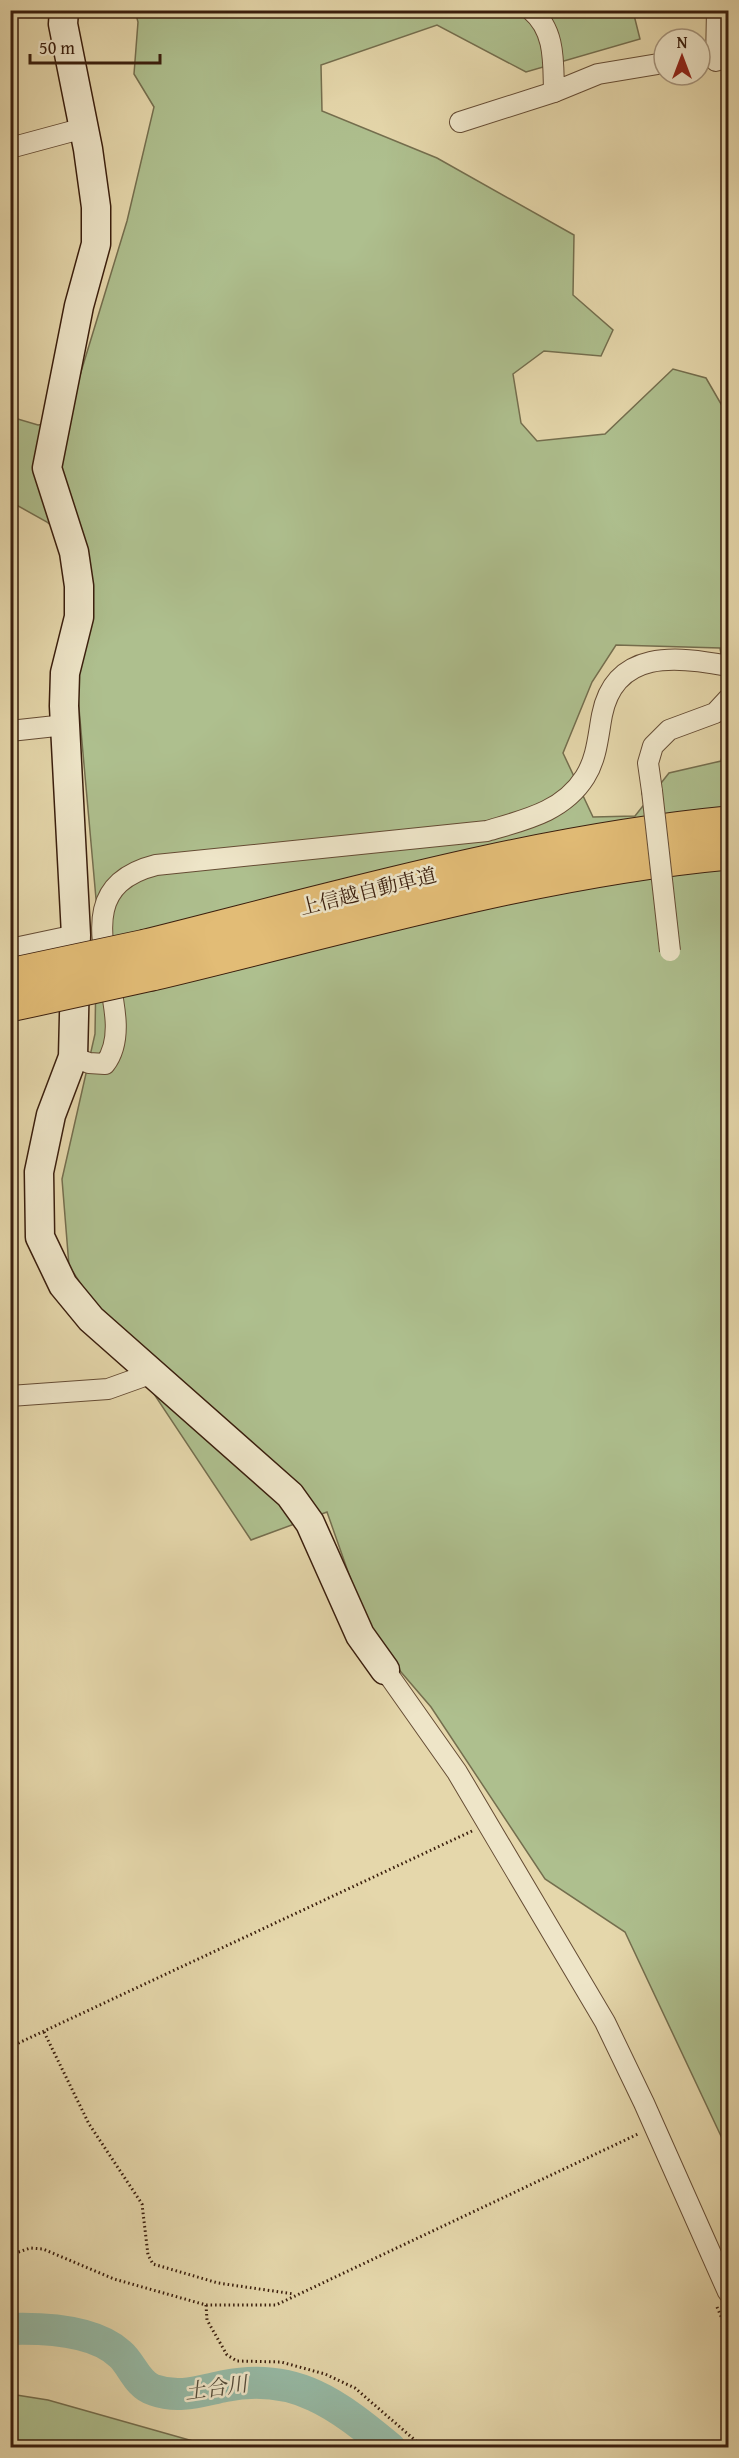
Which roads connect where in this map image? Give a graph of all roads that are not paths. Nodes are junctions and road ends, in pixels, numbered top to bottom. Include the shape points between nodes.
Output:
1 (64, 10) edge
2 (531, 10) edge
3 (717, 10) edge
4 (715, 60) edge
5 (652, 65) edge
6 (554, 92) junction
7 (460, 122) dead end
8 (84, 128) junction
9 (10, 148) edge
10 (729, 666) edge
11 (729, 699) edge
12 (65, 725) junction
13 (10, 731) edge
14 (729, 823) edge
15 (729, 853) edge
16 (76, 935) junction
17 (10, 949) edge
18 (670, 951) dead end
19 (149, 960) junction
20 (10, 975) edge
21 (10, 1005) edge
22 (73, 1057) junction
23 (150, 1374) junction
24 (10, 1396) edge
25 (385, 1670) joint
26 (729, 2292) edge

1 - 8 street via 63,24
2 - 6 street via 552,41
3 - 4 street
5 - 6 street via 597,74
6 - 7 street
8 - 9 street
8 - 12 street via 96,207 96,244 79,306 47,468 74,552 79,586 79,617 65,673
10 - 22 street via 666,658 637,666 613,683 602,713 597,748 585,777 559,806 526,819 487,831 136,870 122,879 106,900 102,922 114,1052 105,1064 89,1064
11 - 18 street, bridge via 716,713 669,730 653,746 648,763
12 - 13 street
12 - 16 street
14 - 19 highway, 上信越自動車道 via 529,853
15 - 19 highway, 上信越自動車道 via 535,882
16 - 17 street
16 - 22 street
19 - 20 highway, 上信越自動車道, bridge
19 - 21 highway, 上信越自動車道, bridge
22 - 23 street via 51,1115 39,1172 40,1237 63,1285 91,1319
23 - 24 street via 108,1389
23 - 25 street via 290,1495 310,1523 360,1635
25 - 26 street via 458,1772 605,2022

